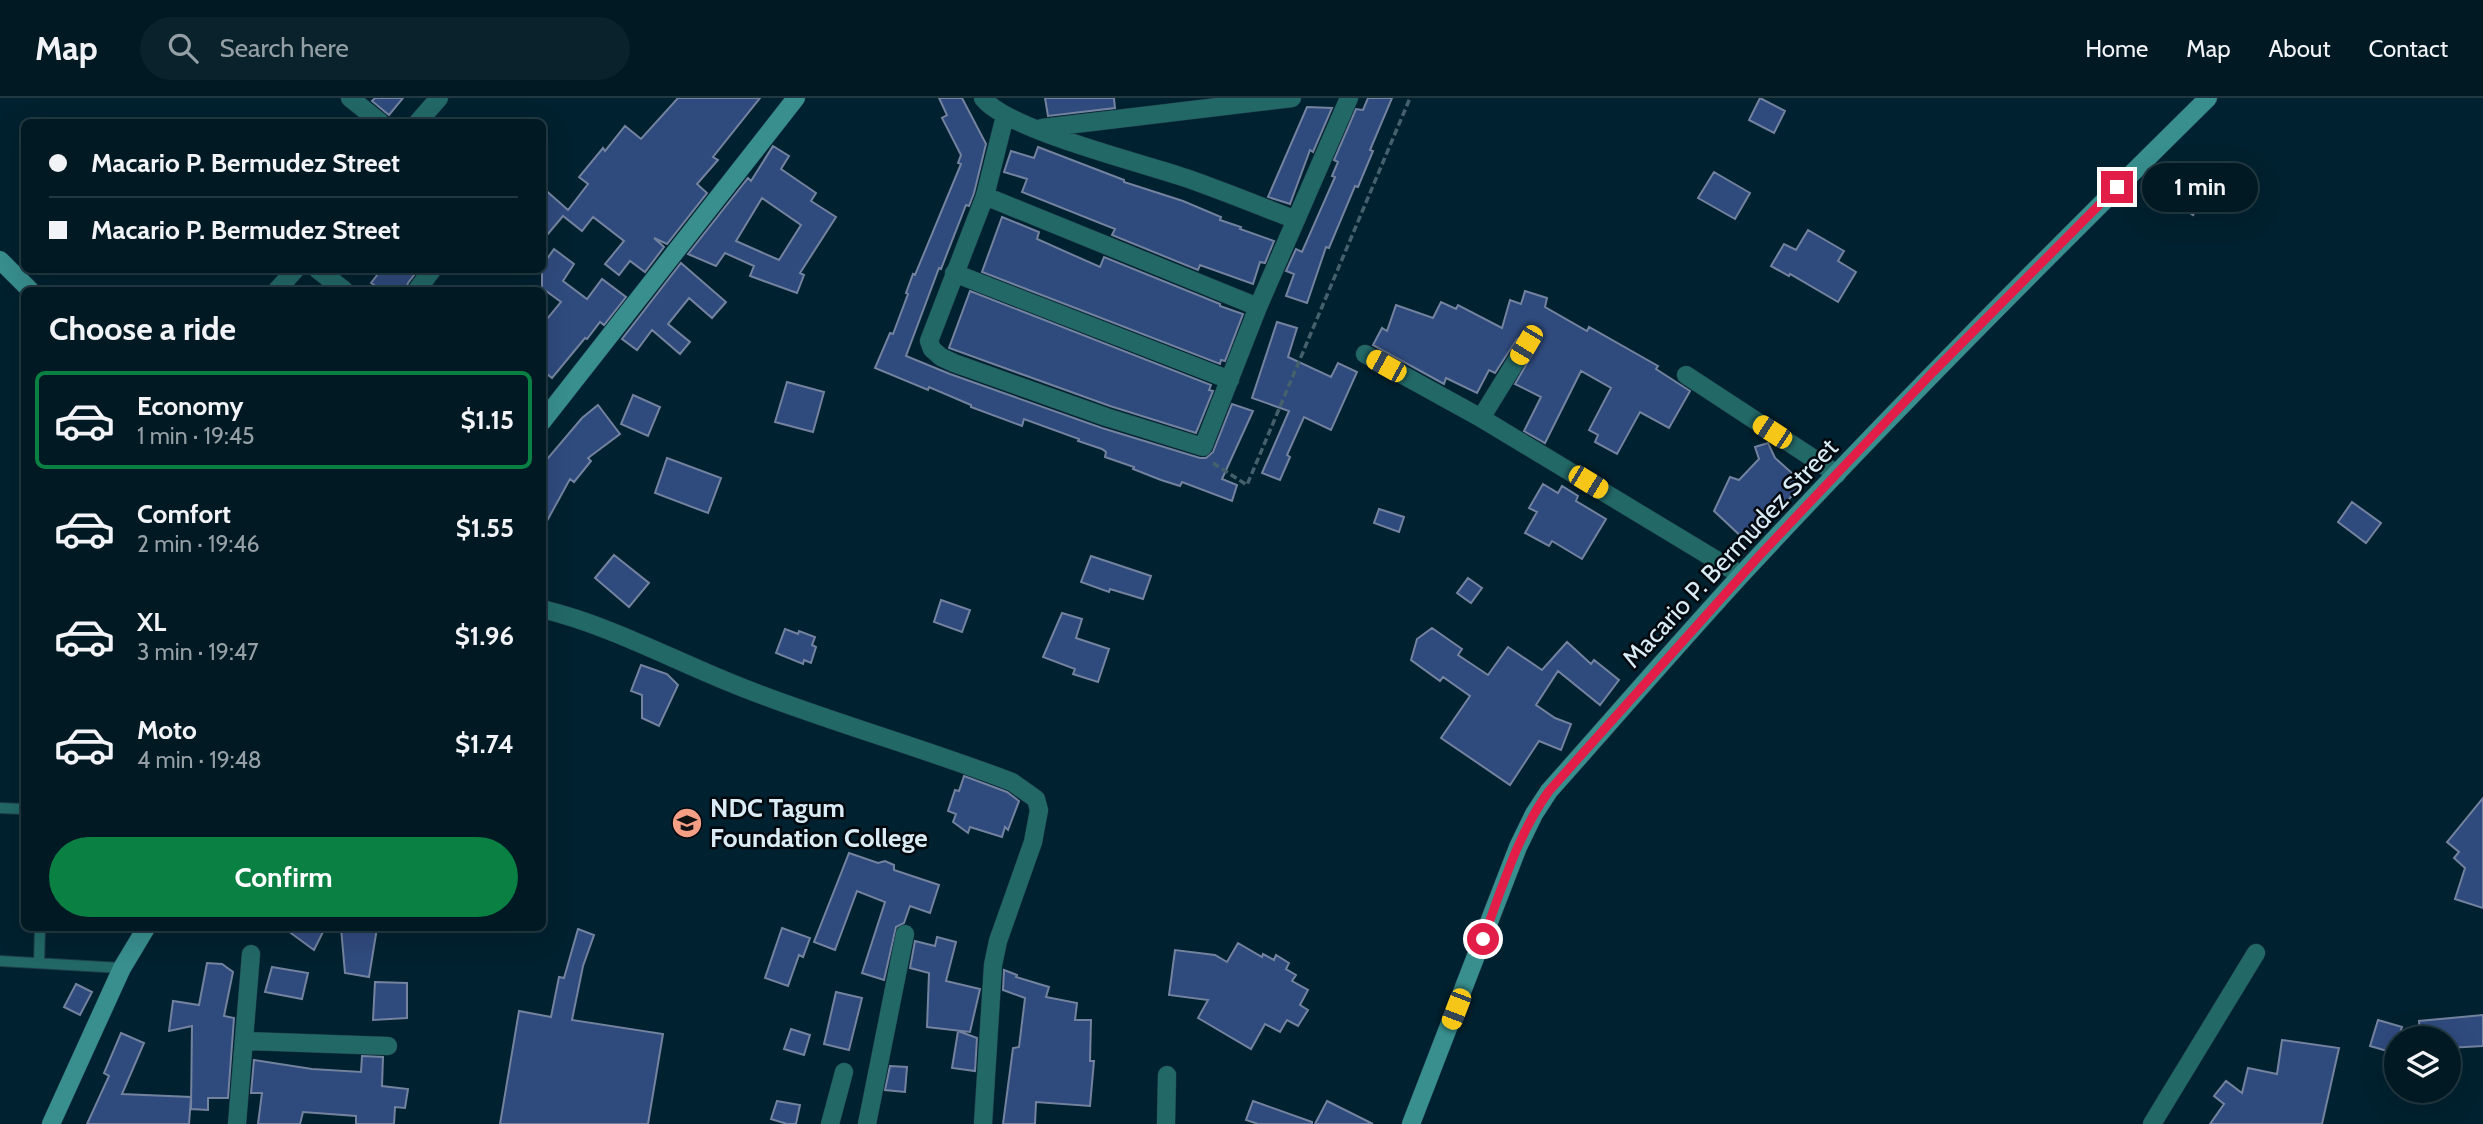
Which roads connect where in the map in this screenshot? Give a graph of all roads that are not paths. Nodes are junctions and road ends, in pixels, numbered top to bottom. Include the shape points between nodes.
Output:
1 (350, 98) edge
2 (439, 98) edge
3 (796, 98) edge
4 (983, 98) edge
5 (1292, 98) edge
6 (1349, 98) edge
7 (2208, 98) edge
8 (1004, 116) junction
9 (376, 119) edge
10 (421, 119) edge
11 (1035, 129) junction
12 (985, 196) junction
13 (1296, 220) junction
14 (0, 260) edge
15 (292, 273) edge
16 (322, 273) edge
17 (954, 273) junction
18 (27, 287) edge
19 (280, 287) edge
20 (340, 287) edge
21 (1258, 307) junction
22 (1526, 345) dead end
23 (1365, 354) dead end
24 (1686, 375) dead end
25 (1230, 380) junction
26 (546, 417) edge
27 (1481, 418) junction
28 (1837, 474) junction
29 (1741, 575) junction
30 (546, 610) edge
31 (0, 808) edge
32 (21, 809) edge
33 (40, 931) edge
34 (144, 931) edge
35 (905, 934) dead end
36 (2256, 953) dead end
37 (251, 954) dead end
38 (0, 961) edge
39 (39, 963) junction
40 (122, 968) junction
41 (245, 1041) junction
42 (388, 1046) dead end
43 (844, 1072) dead end
44 (1167, 1075) dead end
45 (51, 1124) edge
46 (237, 1124) edge
47 (830, 1124) edge
48 (867, 1124) edge
49 (983, 1124) edge
50 (1166, 1124) edge
51 (1412, 1124) edge
52 (2152, 1124) edge

1 - 9 street
2 - 10 street
3 - 26 main road
4 - 8 street
5 - 11 street
6 - 13 street
7 - 28 main road, Macario P. Bermudez Street via 2012,291
8 - 11 street
8 - 12 street
11 - 13 street
12 - 17 street
12 - 21 street
13 - 21 street
14 - 18 main road
15 - 19 street
16 - 20 street
17 - 25 street
17 - 25 street via 929,341 941,357 954,363 1203,447
21 - 25 street
22 - 27 street
23 - 27 street
24 - 28 street
27 - 29 street
28 - 29 main road, Macario P. Bermudez Street
29 - 51 main road, Macario P. Bermudez Street via 1549,791 1534,814
30 - 49 street via 584,620 786,705 1012,782 1036,799 1039,810 1033,842 992,965
31 - 32 lane
33 - 39 lane
34 - 40 main road
35 - 48 street
36 - 52 street
37 - 41 street
38 - 39 lane
39 - 40 lane
40 - 45 main road
41 - 42 street
41 - 46 street
43 - 47 street
44 - 50 street

